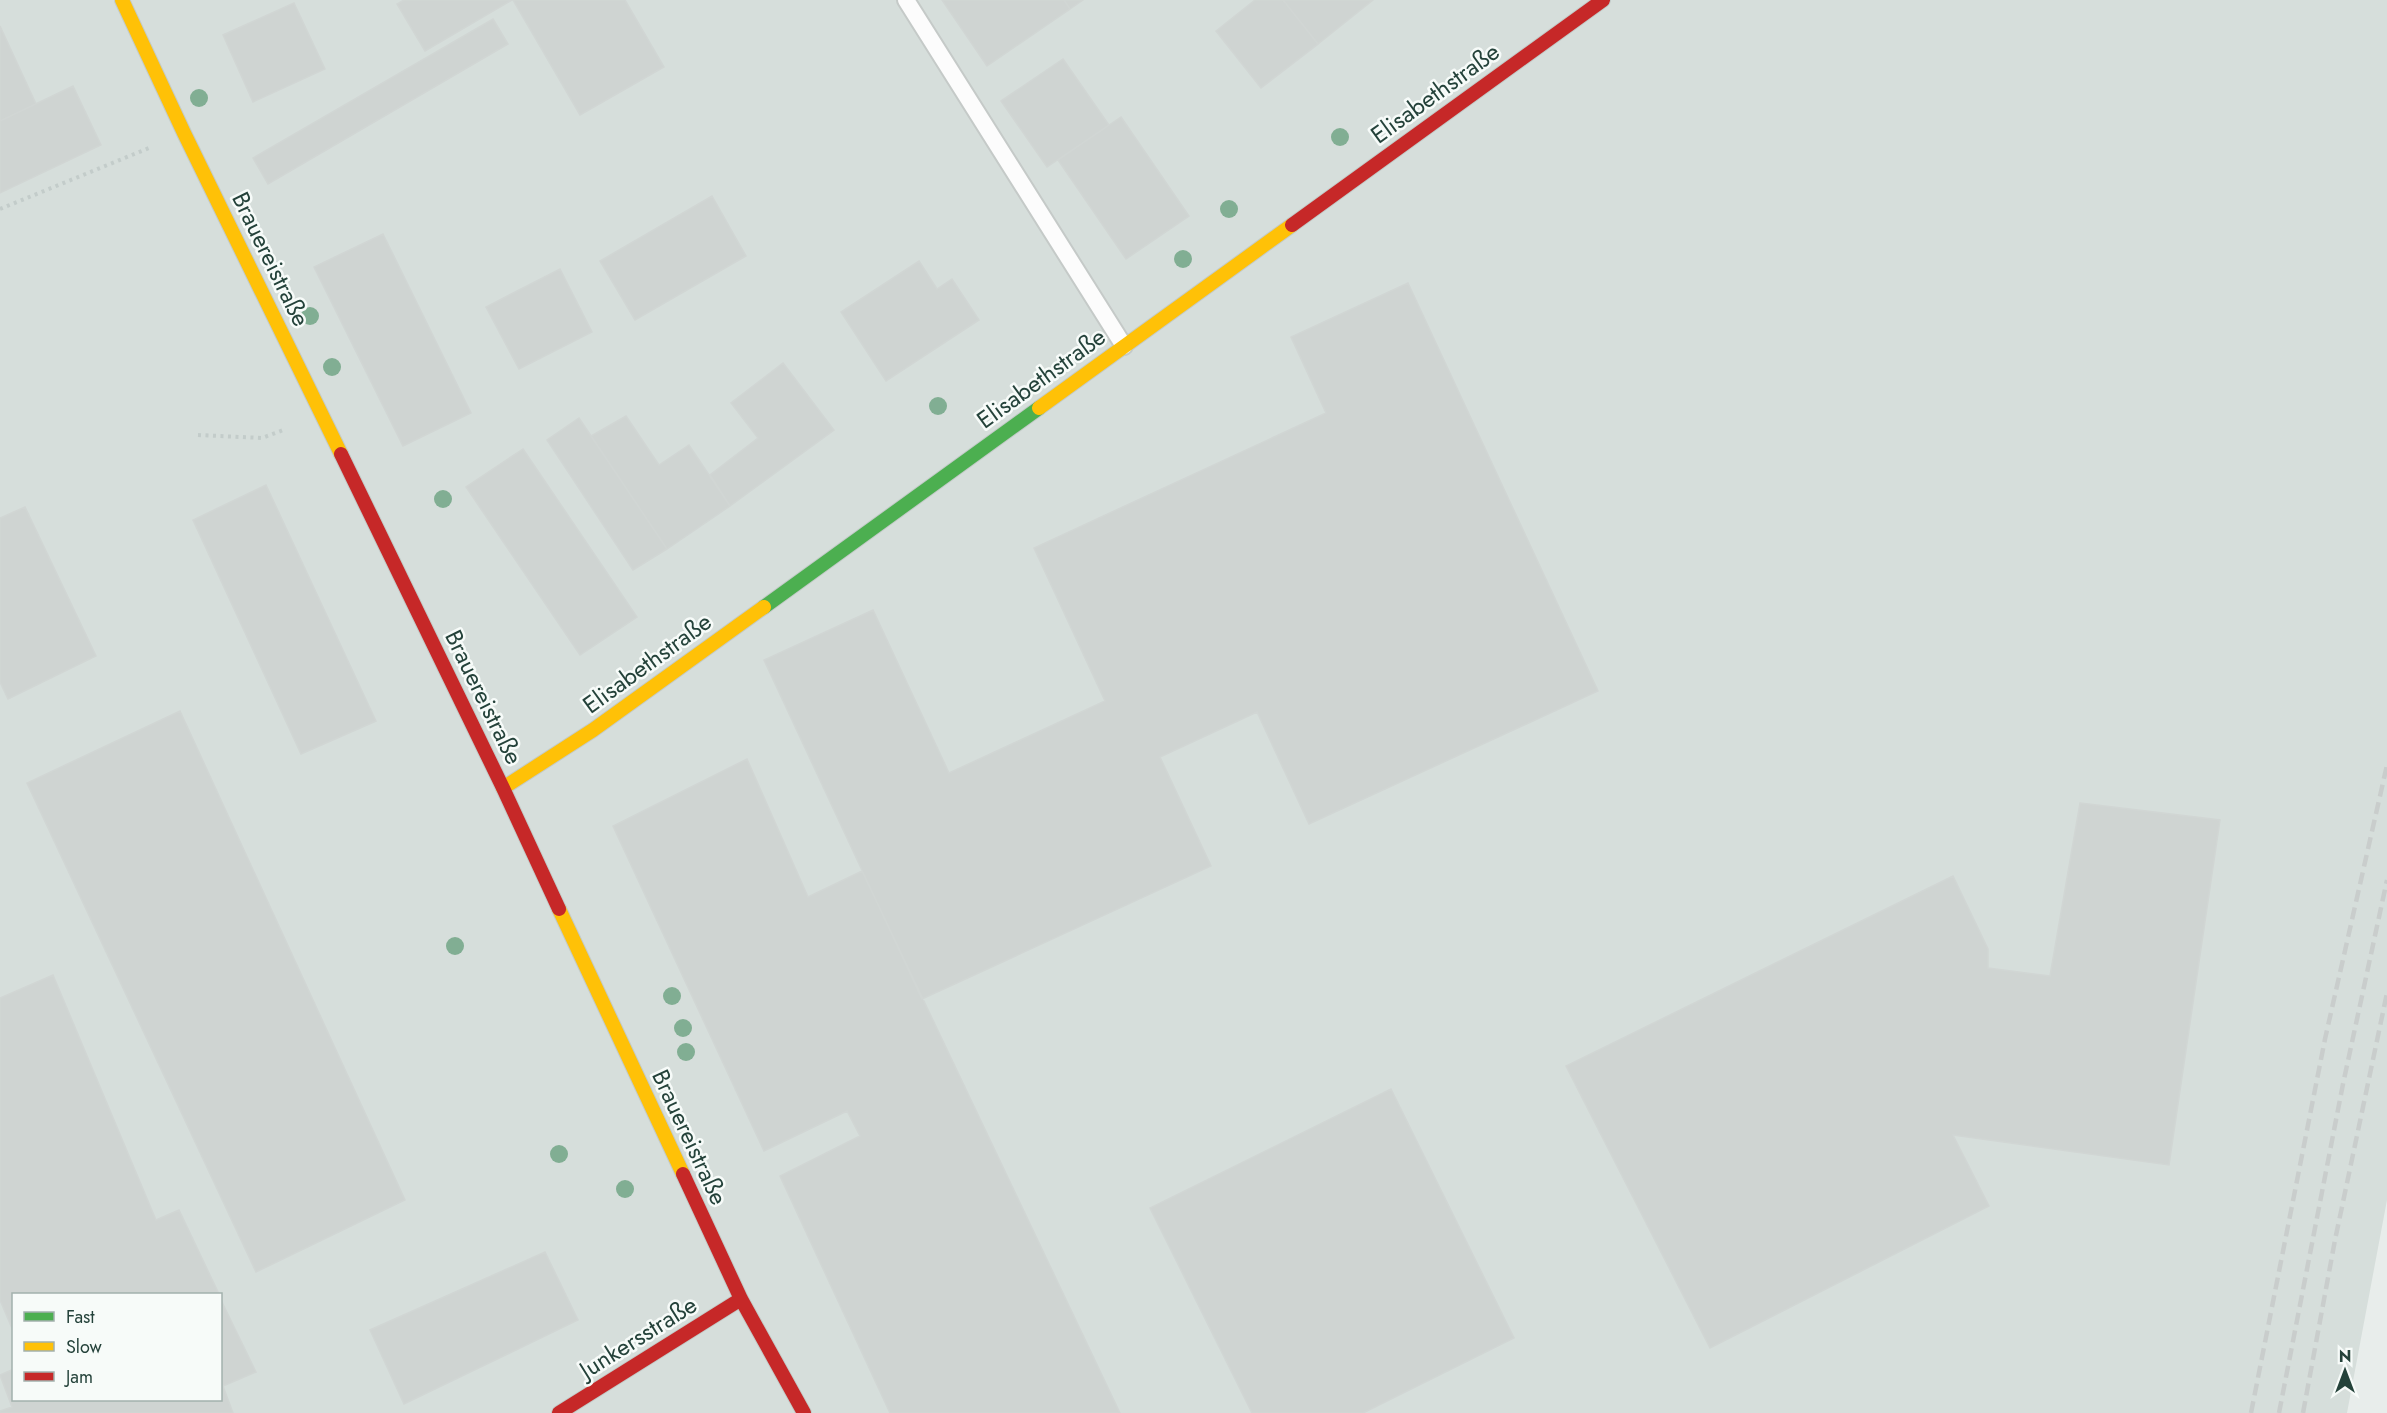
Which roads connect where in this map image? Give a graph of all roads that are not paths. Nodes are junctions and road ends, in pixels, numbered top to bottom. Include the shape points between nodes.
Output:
1 (122, 0) edge
2 (906, 0) edge
3 (1603, 0) edge
4 (1124, 346) junction
5 (503, 788) junction
6 (741, 1299) junction
7 (559, 1413) edge
8 (804, 1413) edge

1 - 5 street, Brauereistraße
2 - 4 lane
3 - 4 street, Elisabethstraße
4 - 5 street, Elisabethstraße via 593,730
5 - 6 street, Brauereistraße
6 - 7 street, Junkersstraße
6 - 8 street, Brauereistraße

